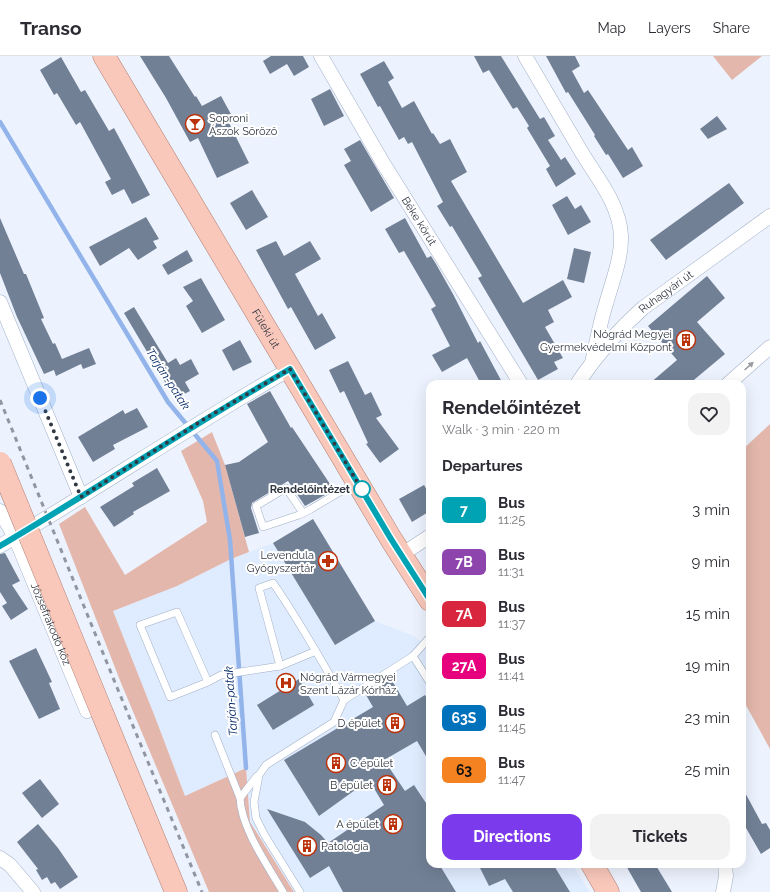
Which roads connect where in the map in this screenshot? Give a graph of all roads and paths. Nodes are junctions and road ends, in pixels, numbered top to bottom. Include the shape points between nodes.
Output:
1 (104, 56) edge
2 (321, 56) edge
3 (525, 56) edge
4 (770, 216) edge
5 (0, 302) edge
6 (770, 347) edge
7 (592, 363) junction
8 (290, 369) junction
9 (519, 380) edge
10 (580, 380) edge
11 (733, 380) edge
12 (0, 463) edge
13 (357, 481) junction
14 (81, 497) junction
15 (0, 511) edge
16 (303, 513) junction
17 (15, 537) junction
18 (426, 539) edge
19 (0, 546) edge
20 (401, 555) junction
21 (426, 594) edge
22 (426, 641) edge
23 (316, 651) junction
24 (413, 656) junction
25 (280, 666) junction
26 (426, 677) edge
27 (208, 682) junction
28 (344, 700) junction
29 (95, 713) junction
30 (215, 735) dead end
31 (259, 775) junction
32 (240, 798) junction
33 (0, 858) edge
34 (594, 868) edge
35 (725, 868) edge
36 (33, 892) edge
37 (176, 892) edge
38 (283, 892) edge
39 (300, 892) edge
40 (608, 892) edge
41 (723, 892) edge

1 - 8 main road, Füleki út
2 - 9 street, Béke körút
3 - 7 street via 607,193 619,224 621,237 618,259
4 - 7 street, Ruhagyári út via 643,308 625,324
5 - 14 street
11 -> 6 street
7 - 10 street, Ruhagyári út
8 - 13 main road, Füleki út
8 - 14 street via 206,418
12 - 29 main road, bridge
13 - 16 lane
13 - 20 main road, Füleki út
14 - 17 street
15 - 17 street, Józsefrakodó köz
16 - 16 lane via 262,527 256,506 286,488
17 - 19 street
17 - 29 street, Józsefrakodó köz
18 - 20 street
20 - 21 main road, Füleki út
22 - 24 lane
23 - 25 lane
23 - 25 lane via 274,582 259,588
23 - 28 lane
24 - 26 lane
24 - 28 lane
25 - 27 lane via 221,675
27 - 27 lane via 177,612 140,625 170,697
28 - 31 lane via 334,722 266,765
29 - 37 main road
30 - 32 lane
31 - 32 lane
31 - 39 lane via 254,802 256,818
32 - 38 lane via 240,808 250,834
33 - 36 street via 10,865
34 - 40 main road
35 - 41 street

